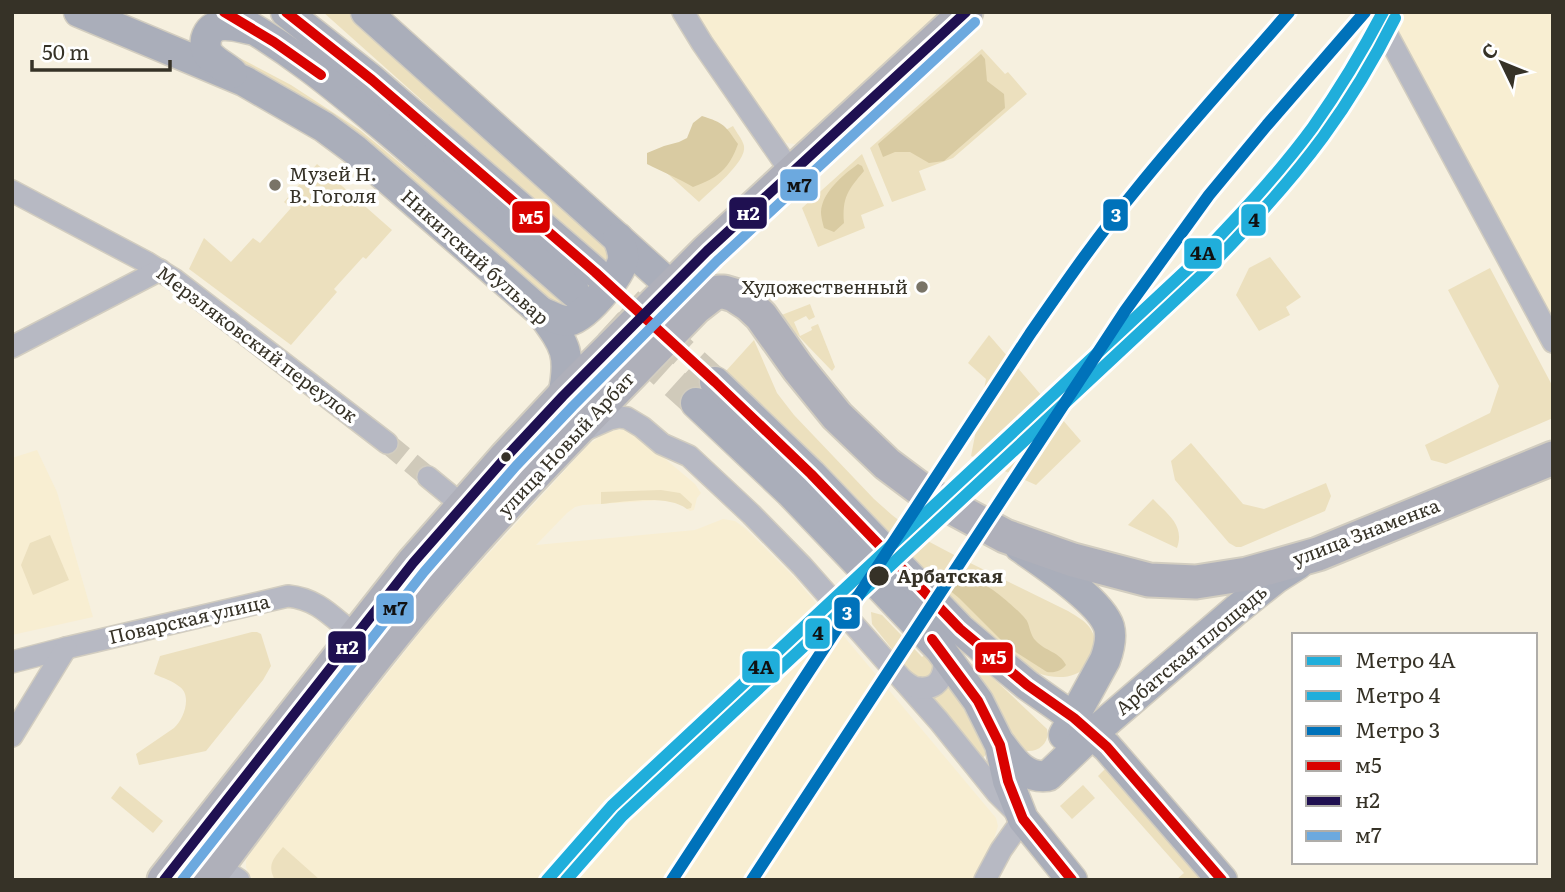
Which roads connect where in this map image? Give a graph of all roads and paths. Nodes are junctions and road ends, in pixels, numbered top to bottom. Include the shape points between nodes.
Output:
1 (79, 12) edge
2 (224, 12) edge
3 (286, 12) edge
4 (366, 12) edge
5 (683, 12) edge
6 (966, 12) edge
7 (1375, 12) edge
8 (258, 31) junction
9 (243, 81) junction
10 (791, 172) junction
11 (12, 191) edge
12 (618, 238) junction
13 (160, 270) junction
14 (595, 272) tunnel mouth
15 (671, 286) junction
16 (575, 293) tunnel mouth
17 (695, 308) joint
18 (541, 312) junction
19 (1553, 342) edge
20 (12, 347) edge
21 (563, 396) junction
22 (381, 438) tunnel mouth
23 (569, 438) junction
24 (1553, 458) edge
25 (428, 477) tunnel mouth
26 (462, 505) junction
27 (1005, 536) junction
28 (1318, 554) junction
29 (355, 635) junction
30 (66, 648) junction
31 (940, 649) junction
32 (1105, 660) junction
33 (12, 662) edge
34 (999, 662) junction
35 (901, 678) junction
36 (1083, 726) junction
37 (12, 736) edge
38 (1000, 745) junction
39 (1036, 776) junction
40 (1023, 819) junction
41 (221, 875) edge
42 (164, 880) edge
43 (985, 880) edge
44 (1072, 880) edge
45 (1222, 880) edge

1 - 9 main road, Никитский бульвар
2 - 8 main road, Никитский бульвар
3 - 14 main road
4 - 12 main road
5 - 10 street
6 - 10 main road, улица Новый Арбат
7 - 19 street
8 - 9 main road via 221,24 206,38 210,56
8 - 16 main road, Никитский бульвар via 344,93
9 - 18 main road, Никитский бульвар via 355,150
10 - 15 main road, улица Новый Арбат
11 - 13 street, Мерзляковский переулок
12 - 15 main road
12 - 18 main road via 622,265 606,291 573,319
13 - 20 street
13 - 22 street, Мерзляковский переулок
15 - 21 main road, улица Новый Арбат
17 - 23 main road, улица Новый Арбат
17 - 27 main road, улица Знаменка via 719,292 748,304 837,416 887,464 927,495
18 - 21 main road, Никитский бульвар via 566,351
21 - 26 main road, улица Новый Арбат
23 - 35 street via 610,419 627,418 662,444 689,456 749,522 803,566
23 - 41 main road, улица Новый Арбат via 413,611 308,744
24 - 28 main road, улица Знаменка
25 - 26 street
26 - 29 main road, улица Новый Арбат
27 - 28 main road, улица Знаменка via 1073,560 1167,582 1247,574
27 - 32 main road, Арбатская площадь via 1045,564 1104,617 1110,630
28 - 36 main road, Арбатская площадь via 1261,589
29 - 30 street, Поварская улица via 313,602 288,596
29 - 42 main road, улица Новый Арбат
30 - 33 street, Поварская улица
30 - 37 street
31 - 34 main road via 790,492 706,393 811,474 960,629
31 - 35 street via 943,675 929,688 911,686
31 - 38 main road via 978,701
32 - 34 main road via 1091,675 1062,685 1030,678
32 - 36 main road, Арбатская площадь
34 - 36 main road
35 - 40 street
36 - 39 main road, Арбатская площадь via 1055,771
36 - 45 main road via 1113,752
38 - 39 main road via 1022,769
38 - 40 main road
39 - 40 main road
40 - 43 street
40 - 44 main road

